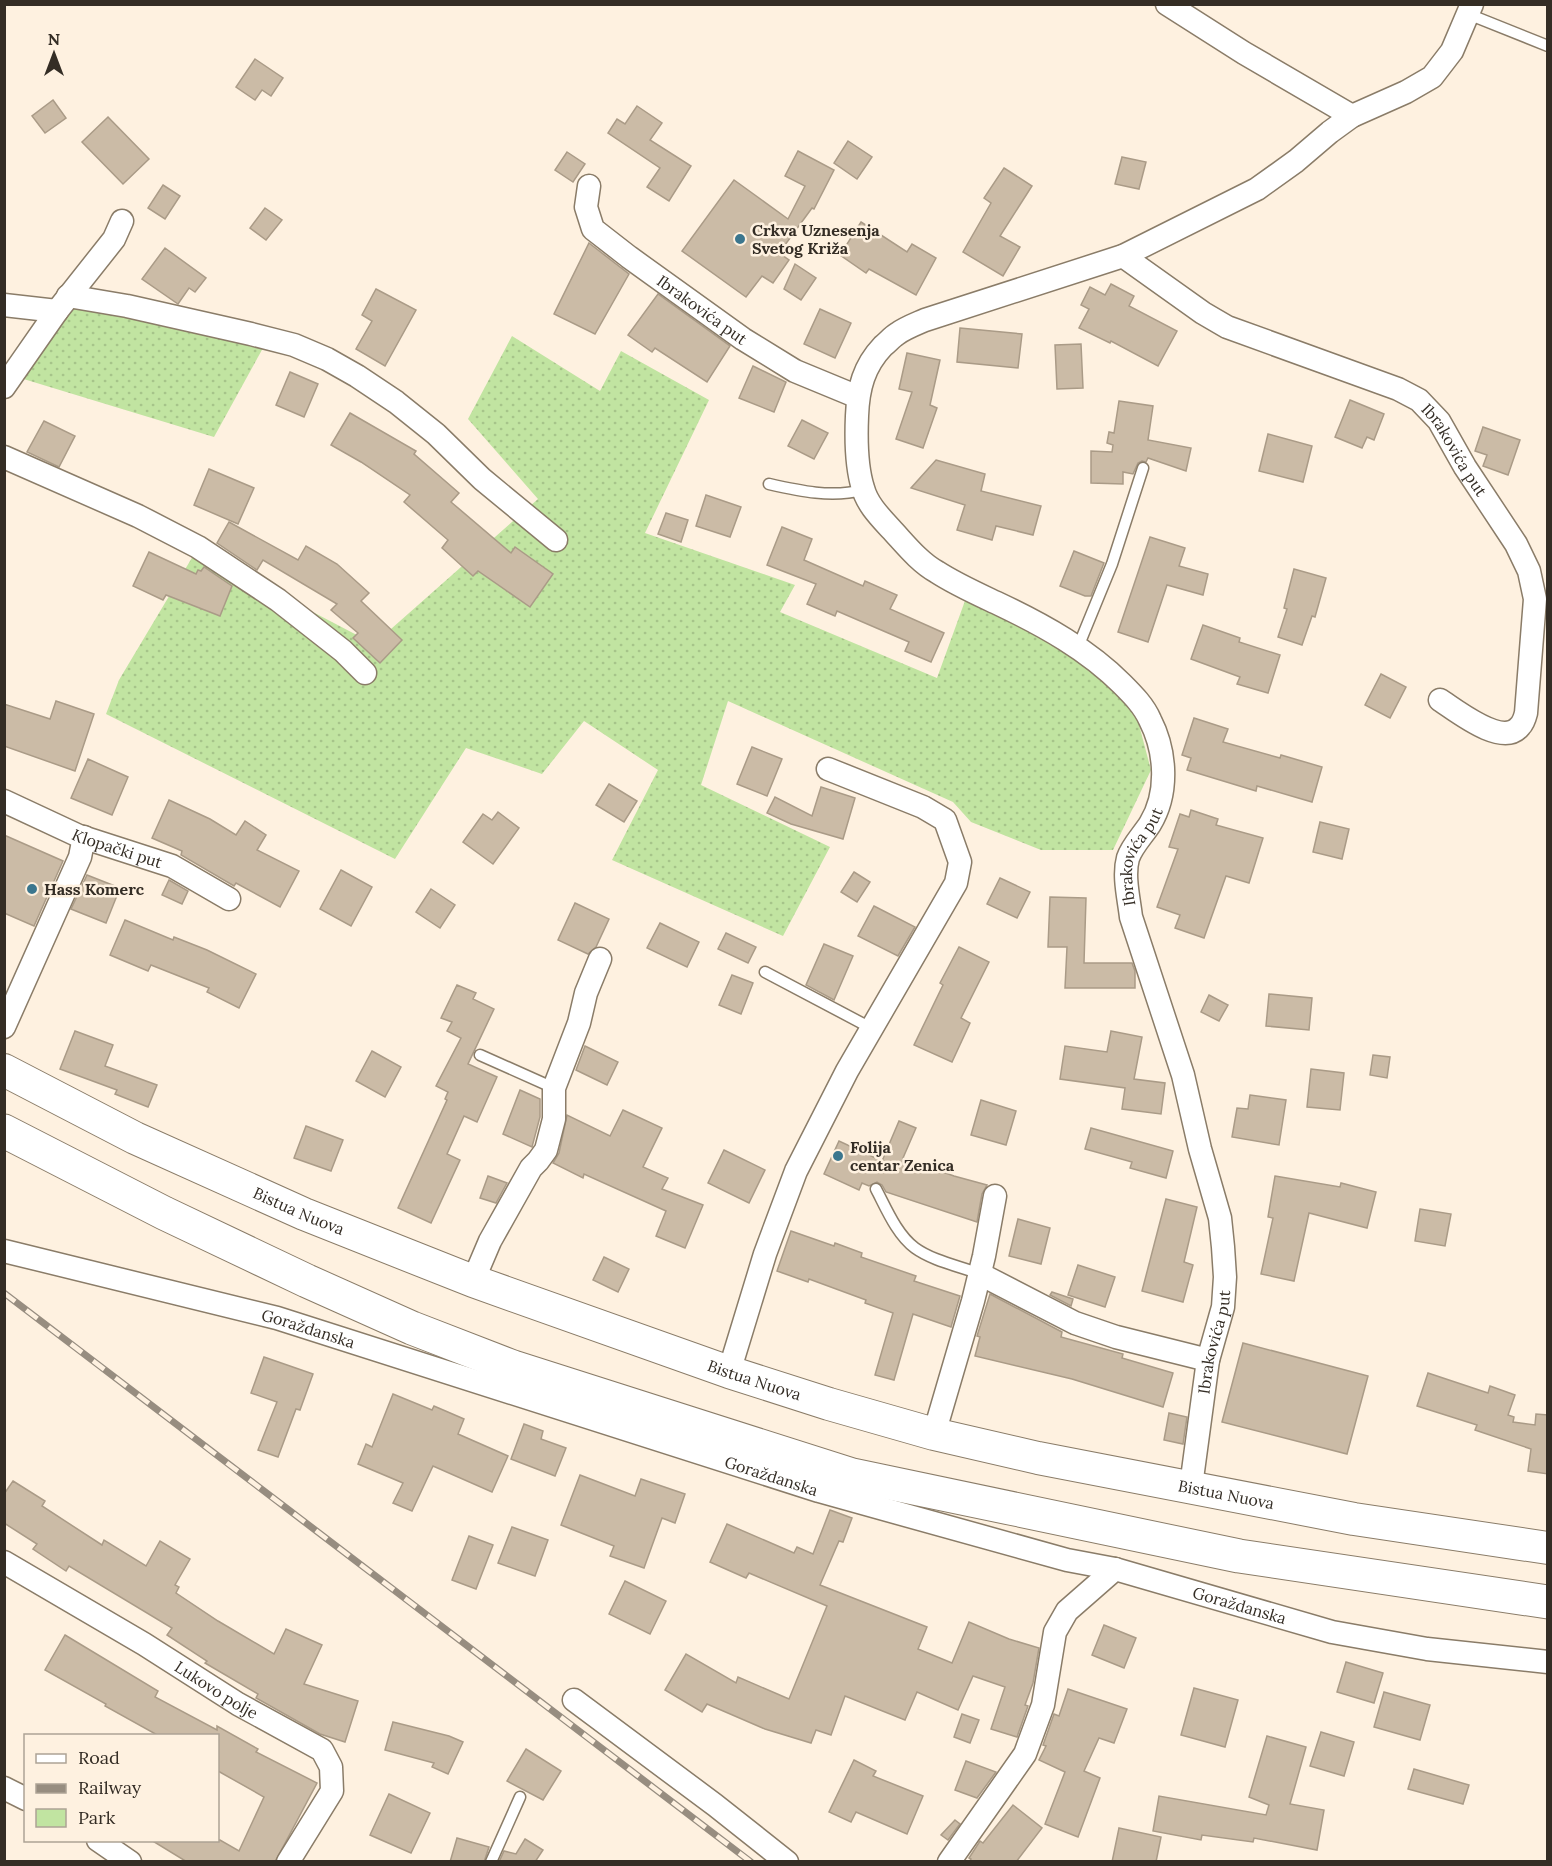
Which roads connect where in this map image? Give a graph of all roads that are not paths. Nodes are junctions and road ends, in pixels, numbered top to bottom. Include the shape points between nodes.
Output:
1 (1167, 4) edge
2 (1470, 9) edge
3 (1548, 46) edge
4 (1352, 116) junction
5 (589, 186) dead end
6 (122, 221) dead end
7 (1123, 256) junction
8 (62, 304) junction
9 (4, 305) edge
10 (4, 387) edge
11 (858, 397) junction
12 (4, 457) edge
13 (1143, 468) dead end
14 (769, 484) dead end
15 (863, 490) junction
16 (556, 540) dead end
17 (1078, 647) junction
18 (365, 673) dead end
19 (1440, 700) dead end
20 (828, 769) dead end
21 (4, 801) edge
22 (84, 837) junction
23 (229, 899) dead end
24 (600, 959) dead end
25 (765, 972) dead end
26 (4, 1027) edge
27 (871, 1028) junction
28 (480, 1054) dead end
29 (4, 1070) edge
30 (554, 1088) junction
31 (4, 1131) edge
32 (876, 1190) dead end
33 (995, 1196) dead end
34 (4, 1251) edge
35 (980, 1274) junction
36 (473, 1281) junction
37 (1208, 1360) junction
38 (729, 1372) junction
39 (934, 1434) junction
40 (1191, 1486) junction
41 (1548, 1548) edge
42 (4, 1562) edge
43 (1115, 1569) junction
44 (1548, 1602) edge
45 (1548, 1662) edge
46 (574, 1700) dead end
47 (4, 1788) edge
48 (520, 1797) dead end
49 (24, 1798) edge
50 (101, 1842) edge
51 (130, 1862) edge
52 (288, 1862) edge
53 (491, 1862) edge
54 (787, 1862) edge
55 (949, 1862) edge

1 - 4 street
2 - 3 lane
2 - 4 street, Ibrakovića put via 1452,51 1432,77
4 - 7 street, Ibrakovića put via 1257,189
5 - 11 street, Ibrakovića put via 586,207 593,229 743,339 795,371
6 - 8 street via 114,239
7 - 11 street, Ibrakovića put via 925,320 895,334 872,358
7 - 19 street, Ibrakovića put via 1227,327 1398,389 1419,400 1438,421 1516,544 1529,571 1535,599 1527,713 1519,728 1505,734 1488,730
8 - 9 street
8 - 10 street
8 - 16 street via 127,306 294,345 327,359 396,402
11 - 15 street, Ibrakovića put via 856,429
12 - 18 street via 198,547 278,600
13 - 17 lane via 1112,564
14 - 15 lane via 807,492
15 - 17 street, Ibrakovića put via 909,549 934,571
17 - 37 street, Ibrakovića put via 1136,699 1150,718 1161,754 1164,780 1160,802 1152,822 1129,856 1128,895 1131,917 1184,1075 1197,1139 1220,1218 1225,1277 1223,1307
20 - 27 street via 923,807 945,820 960,862 956,884
21 - 22 street, Klopački put
22 - 23 street, Klopački put via 172,866
22 - 26 street via 80,857
24 - 30 street
25 - 27 lane
27 - 38 street via 796,1171 765,1254
28 - 30 lane
29 - 36 street, Bistua Nuova via 146,1143 304,1214
30 - 36 street via 554,1119 546,1150 531,1168 495,1232
31 - 44 highway via 195,1227 412,1328 513,1367 852,1475 1239,1556
32 - 35 lane via 900,1232 914,1247
33 - 35 street
34 - 43 street, Goraždanska via 277,1318 819,1491 1067,1560
35 - 37 street via 1075,1323
35 - 39 street
36 - 38 street, Bistua Nuova
37 - 40 street, Ibrakovića put
38 - 39 street, Bistua Nuova
39 - 40 street, Bistua Nuova
40 - 41 street, Bistua Nuova via 1354,1519
42 - 52 street, Lukovo polje via 321,1750 332,1767 332,1791
43 - 45 street, Goraždanska via 1332,1632
43 - 55 street via 1067,1611 1054,1632 1043,1705 1025,1754
46 - 54 street
47 - 49 street
48 - 53 lane
50 - 51 street

